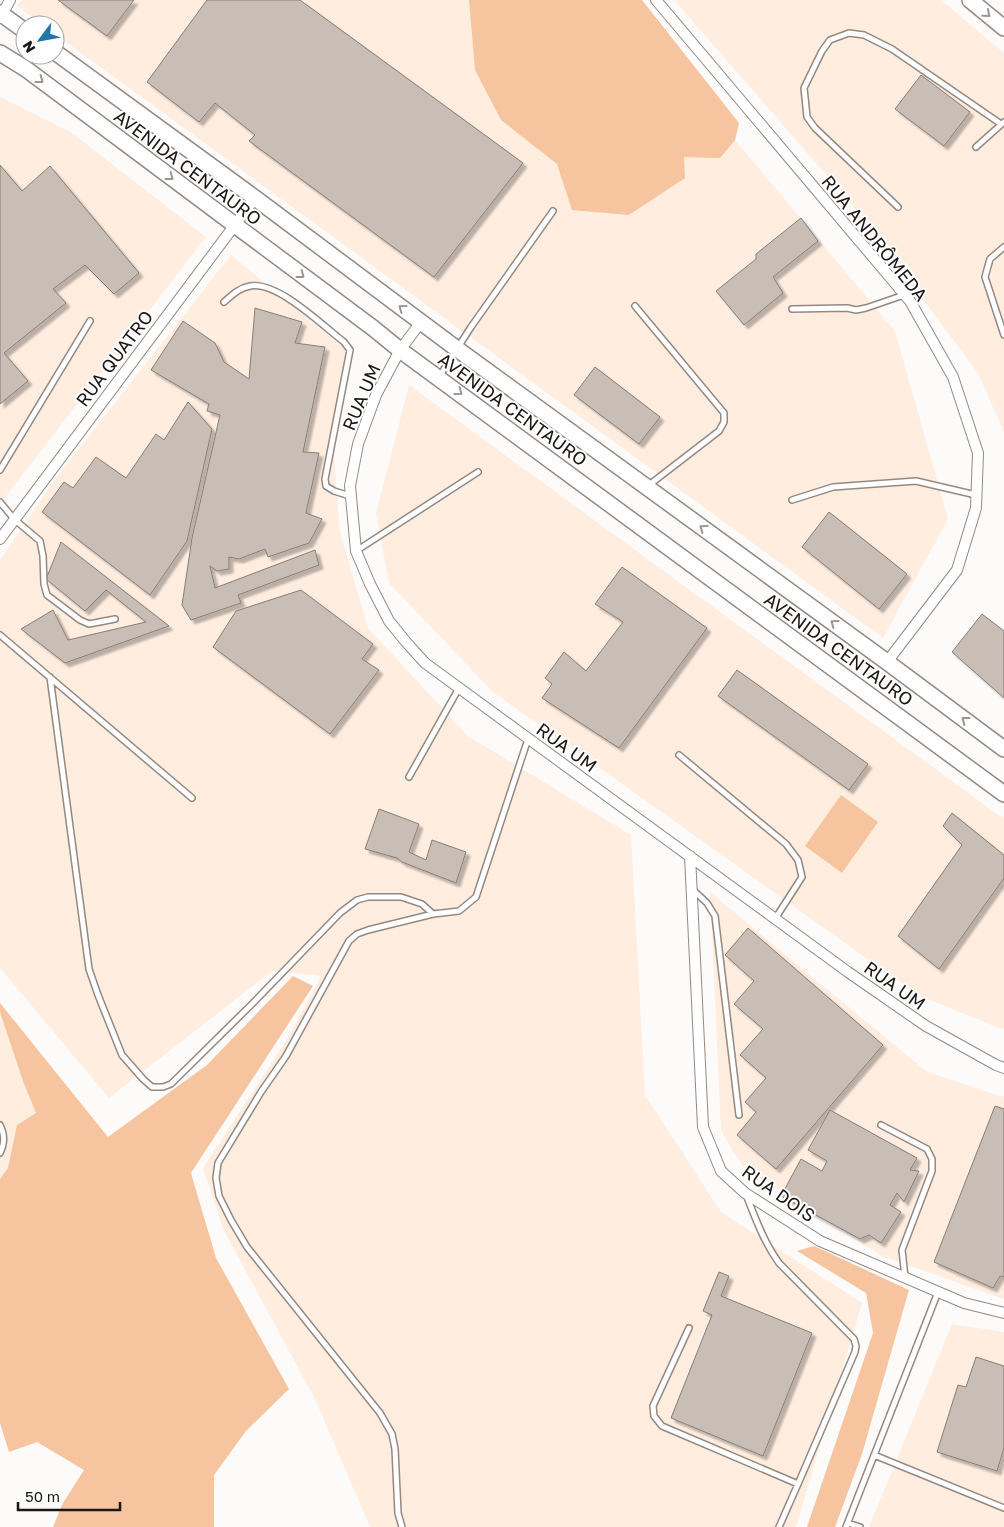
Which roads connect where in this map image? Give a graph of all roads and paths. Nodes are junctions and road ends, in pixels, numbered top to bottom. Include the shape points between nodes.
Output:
1 (10, 0) edge
2 (656, 0) edge
3 (970, 0) edge
4 (1, 16) edge
5 (15, 25) edge
6 (1004, 28) edge
7 (0, 53) edge
8 (65, 59) edge
9 (1002, 123) edge
10 (976, 146) dead end
11 (255, 198) junction
12 (898, 207) dead end
13 (553, 211) dead end
14 (234, 225) junction
15 (1004, 247) edge
16 (904, 295) junction
17 (224, 302) dead end
18 (635, 306) dead end
19 (792, 309) dead end
20 (90, 321) dead end
21 (420, 322) junction
22 (1004, 335) edge
23 (456, 349) junction
24 (400, 350) junction
25 (439, 377) junction
26 (0, 470) edge
27 (478, 472) dead end
28 (647, 487) junction
29 (976, 495) junction
30 (351, 496) junction
31 (792, 500) dead end
32 (0, 502) edge
33 (14, 519) junction
34 (0, 539) edge
35 (356, 551) junction
36 (115, 619) dead end
37 (0, 636) edge
38 (887, 662) junction
39 (50, 677) junction
40 (459, 688) junction
41 (529, 739) junction
42 (1004, 749) edge
43 (679, 755) dead end
44 (409, 777) dead end
45 (1004, 794) edge
46 (192, 798) dead end
47 (690, 856) junction
48 (691, 889) junction
49 (433, 914) junction
50 (775, 919) junction
51 (1004, 1068) edge
52 (739, 1114) dead end
53 (0, 1125) edge
54 (882, 1125) dead end
55 (0, 1153) edge
56 (745, 1193) junction
57 (905, 1278) junction
58 (938, 1292) junction
59 (1004, 1313) edge
60 (689, 1328) dead end
61 (874, 1455) junction
62 (798, 1484) junction
63 (1004, 1508) edge
64 (847, 1525) edge
65 (402, 1527) edge
66 (779, 1527) edge
67 (860, 1527) edge

1 - 4 street
2 - 16 street, RUA ANDRÔMEDA
3 -> 6 street
4 - 5 street
7 -> 14 street, AVENIDA CENTAURO via 26,69
8 - 11 street, AVENIDA CENTAURO
9 - 10 lane
9 - 12 lane via 892,49 864,35 848,33 830,40 804,88 807,117
11 - 14 street, RUA QUATRO
21 -> 11 street, AVENIDA CENTAURO
13 - 23 lane
14 -> 24 street, AVENIDA CENTAURO
14 - 33 street, RUA QUATRO
15 - 22 lane via 990,259 985,277
16 - 19 lane via 856,310
16 - 29 street, RUA ANDRÔMEDA via 953,376 978,453
17 - 30 lane via 251,286 282,293 350,350 325,479 326,486 334,492
18 - 28 lane via 724,413 724,422 718,430
20 - 26 lane
21 - 23 street, AVENIDA CENTAURO
21 - 24 street, RUA UM
23 - 25 lane
23 - 28 street, AVENIDA CENTAURO
24 - 25 street, AVENIDA CENTAURO
24 - 30 street, RUA UM via 376,395 358,444
25 -> 45 street, AVENIDA CENTAURO
27 - 35 lane
38 -> 28 street, AVENIDA CENTAURO
29 - 31 lane via 916,482 833,487
29 - 38 street, RUA ANDRÔMEDA via 976,508 957,570
30 - 35 street, RUA UM
32 - 33 lane
33 - 34 street, RUA QUATRO
33 - 36 lane via 40,541 47,595 89,624
35 - 40 street, RUA UM via 389,621 425,663
37 - 39 lane
42 -> 38 street, AVENIDA CENTAURO
39 - 46 lane
39 - 49 lane via 89,968 122,1055 152,1087 171,1084 340,913 357,900 401,897 422,904
40 - 41 street, RUA UM
40 - 44 lane
41 - 47 street, RUA UM
41 - 49 lane via 476,897 459,911
43 - 50 lane via 786,844 798,860 802,877
47 - 48 street, RUA DOIS
47 - 50 street, RUA UM
48 - 52 lane via 708,903 715,916
48 - 56 street, RUA DOIS via 703,1127 721,1170
49 - 65 lane via 368,930 349,941 286,1056 218,1164 216,1178 219,1196 247,1247 380,1413 392,1434
50 - 51 street, RUA UM via 926,1026
53 - 55 lane via 4,1147
54 - 57 lane via 927,1149 932,1159 932,1171 902,1250
56 - 57 street, RUA DOIS via 820,1241
56 - 62 lane via 774,1256 854,1339 856,1346
57 - 58 street, RUA DOIS
58 - 59 street, RUA DOIS via 964,1303
58 - 61 lane
60 - 62 lane via 653,1406 654,1416 662,1426
61 - 63 lane
61 - 64 lane
62 - 66 lane
64 - 67 lane

